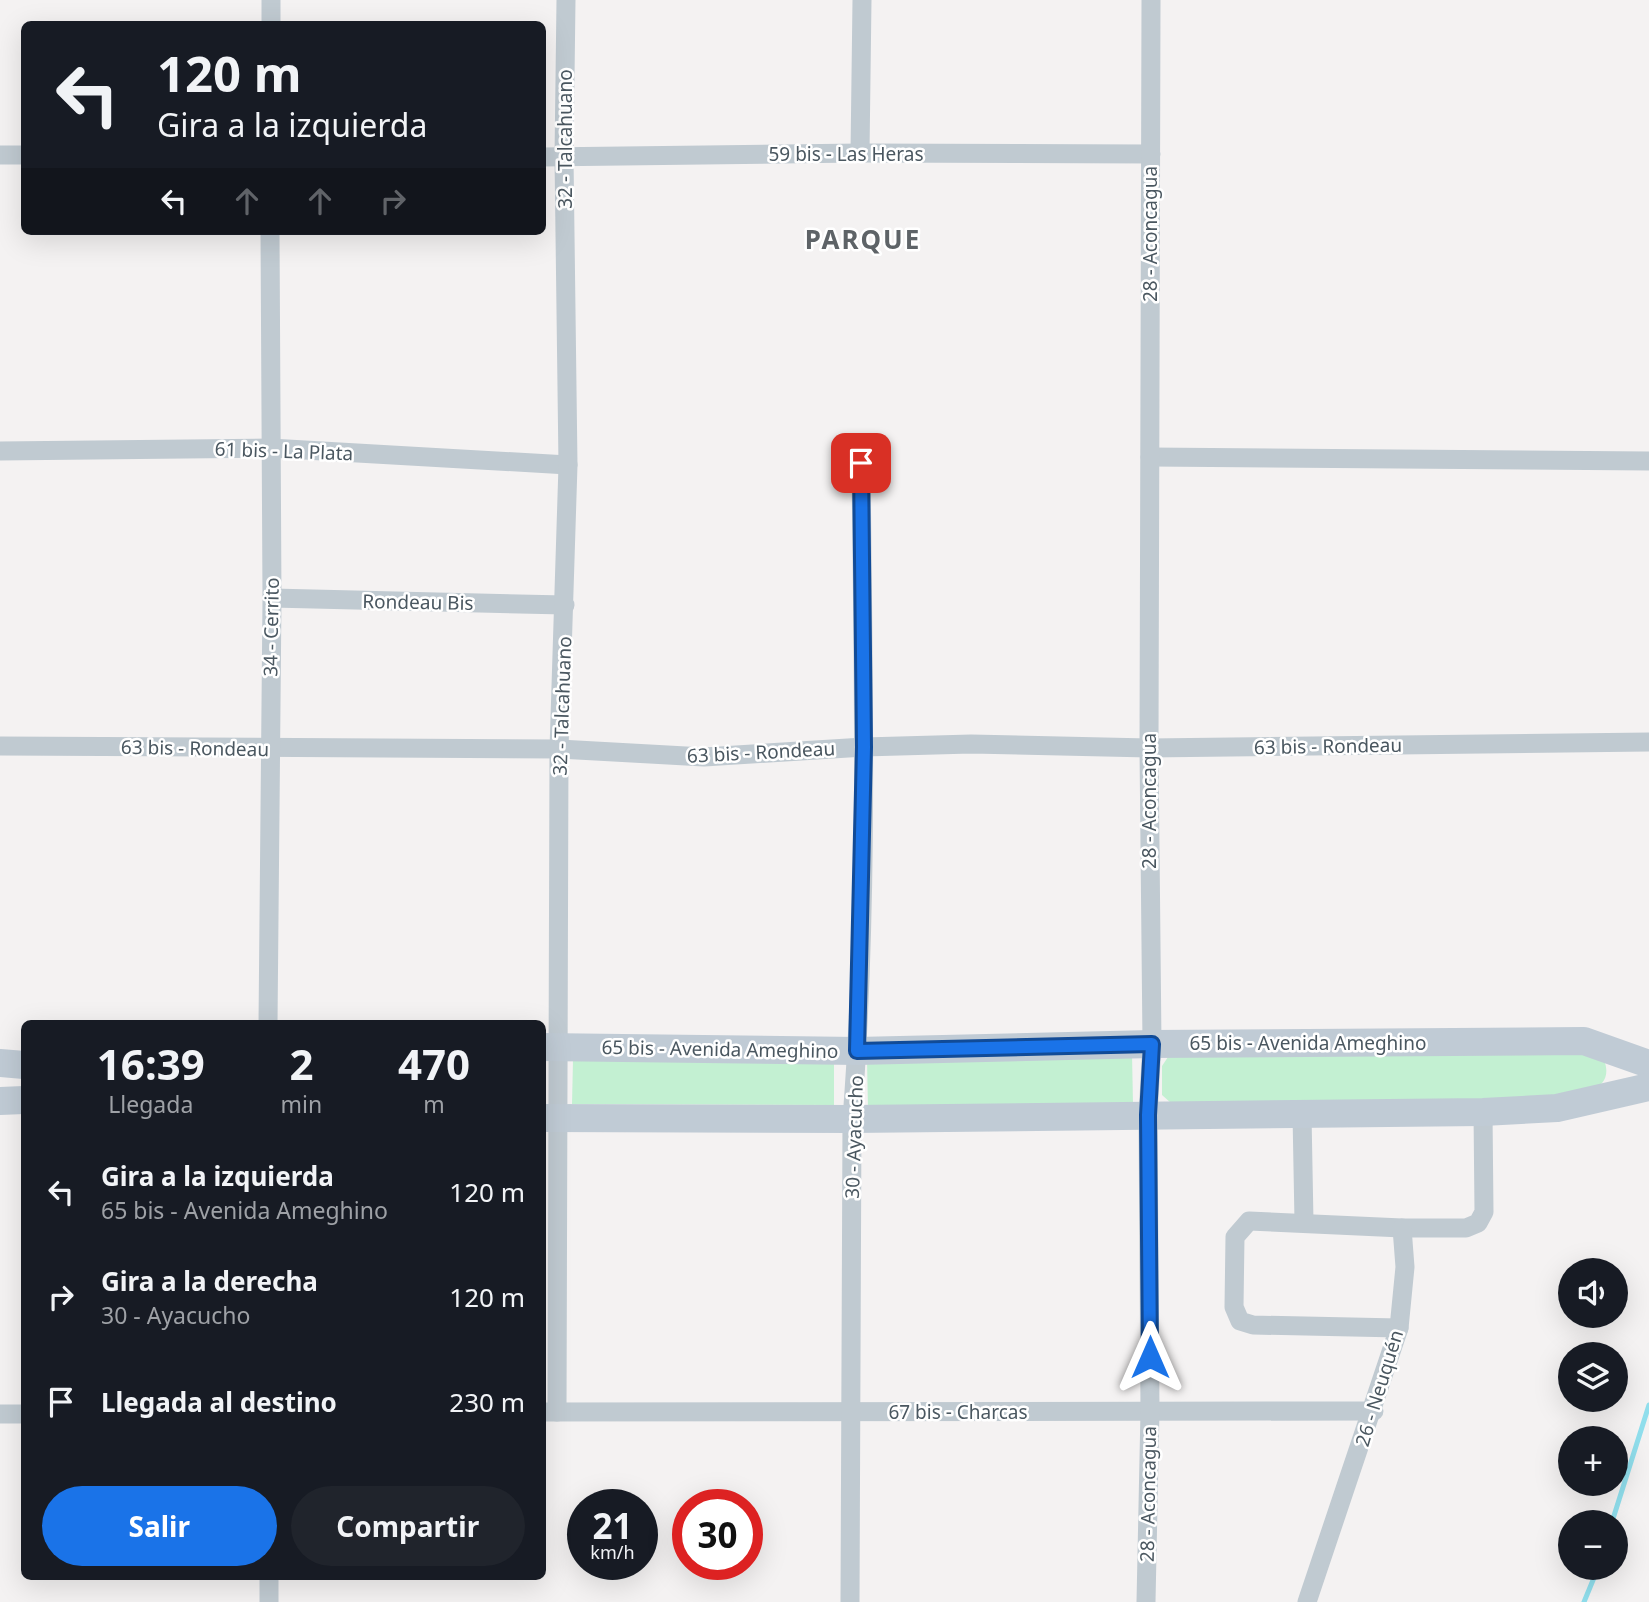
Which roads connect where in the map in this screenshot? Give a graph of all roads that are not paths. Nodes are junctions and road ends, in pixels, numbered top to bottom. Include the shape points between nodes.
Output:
1 (271, 0) edge
2 (566, 0) edge
3 (862, 0) edge
4 (1151, 0) edge
5 (271, 21) edge
6 (860, 153) junction
7 (1150, 154) junction
8 (0, 155) edge
9 (21, 155) edge
10 (546, 157) edge
11 (564, 157) junction
12 (270, 235) edge
13 (270, 448) junction
14 (0, 451) edge
15 (1150, 457) junction
16 (1649, 461) edge
17 (861, 463) dead end
18 (568, 464) junction
19 (272, 598) junction
20 (565, 605) junction
21 (1649, 742) edge
22 (0, 747) edge
23 (864, 747) junction
24 (1149, 748) junction
25 (269, 749) junction
26 (559, 749) junction
27 (268, 1020) edge
28 (1152, 1044) junction
29 (1594, 1044) junction
30 (551, 1047) edge
31 (857, 1051) junction
32 (0, 1063) edge
33 (1649, 1064) edge
34 (21, 1065) edge
35 (1649, 1087) edge
36 (1595, 1098) junction
37 (21, 1100) edge
38 (0, 1101) edge
39 (1483, 1112) junction
40 (1302, 1114) junction
41 (1148, 1115) junction
42 (551, 1118) edge
43 (852, 1119) junction
44 (1304, 1222) junction
45 (1402, 1228) junction
46 (1399, 1328) junction
47 (1150, 1411) junction
48 (1374, 1411) junction
49 (550, 1412) edge
50 (850, 1412) junction
51 (0, 1414) edge
52 (21, 1414) edge
53 (269, 1580) edge
54 (269, 1602) edge
55 (850, 1602) edge
56 (1146, 1602) edge
57 (1307, 1602) edge

1 - 5 street
2 - 11 street, 32 - Talcahuano
3 - 6 street
4 - 7 street, 28 - Aconcagua
6 - 7 street, 59 bis - Las Heras
6 - 11 street, 59 bis - Las Heras
7 - 15 street, 28 - Aconcagua
8 - 9 street
10 - 11 street, 59 bis - Las Heras
11 - 18 street, 32 - Talcahuano
12 - 13 street, 34 - Cerrito
13 - 14 street, 61 bis - La Plata
13 - 18 street, 61 bis - La Plata
13 - 19 street, 34 - Cerrito
15 - 16 street
15 - 24 street, 28 - Aconcagua
17 - 23 street, 30 - Ayacucho
18 - 20 street, 32 - Talcahuano
19 - 20 street, Rondeau Bis
19 - 25 street, 34 - Cerrito
20 - 26 street, 32 - Talcahuano
21 - 24 street, 63 bis - Rondeau
22 - 25 street, 63 bis - Rondeau
23 - 24 street, 63 bis - Rondeau
23 - 26 street, 63 bis - Rondeau via 704,758
23 - 31 street, 30 - Ayacucho
24 - 28 street, 28 - Aconcagua
25 - 26 street, 63 bis - Rondeau
25 - 27 street, 34 - Cerrito
26 - 30 street, 32 - Talcahuano
28 - 29 main road, 65 bis - Avenida Ameghino
28 - 31 main road, 65 bis - Avenida Ameghino
28 - 41 street, 28 - Aconcagua
29 - 33 main road, 65 bis - Avenida Ameghino
29 - 36 main road via 1613,1063 1614,1075
30 - 31 main road, 65 bis - Avenida Ameghino
30 - 42 street, 32 - Talcahuano
31 - 43 street, 30 - Ayacucho
32 - 34 main road
35 - 36 main road
36 - 39 main road via 1557,1108
37 - 38 main road
39 - 40 main road
39 - 45 street via 1484,1212 1478,1223 1466,1228
40 - 41 main road
40 - 44 street
41 - 43 main road
41 - 47 street, 28 - Aconcagua
42 - 43 main road
42 - 49 street, 32 - Talcahuano
43 - 50 street, 30 - Ayacucho
44 - 45 street
44 - 46 street via 1249,1221 1241,1227 1235,1237 1234,1307 1240,1321
45 - 46 street, 26 - Neuquén via 1405,1267
46 - 48 street, 26 - Neuquén
47 - 48 street, 67 bis - Charcas
47 - 50 street, 67 bis - Charcas
47 - 56 street, 28 - Aconcagua
48 - 57 street, 26 - Neuquén
49 - 50 street, 67 bis - Charcas
50 - 55 street, 30 - Ayacucho
51 - 52 street
53 - 54 street

